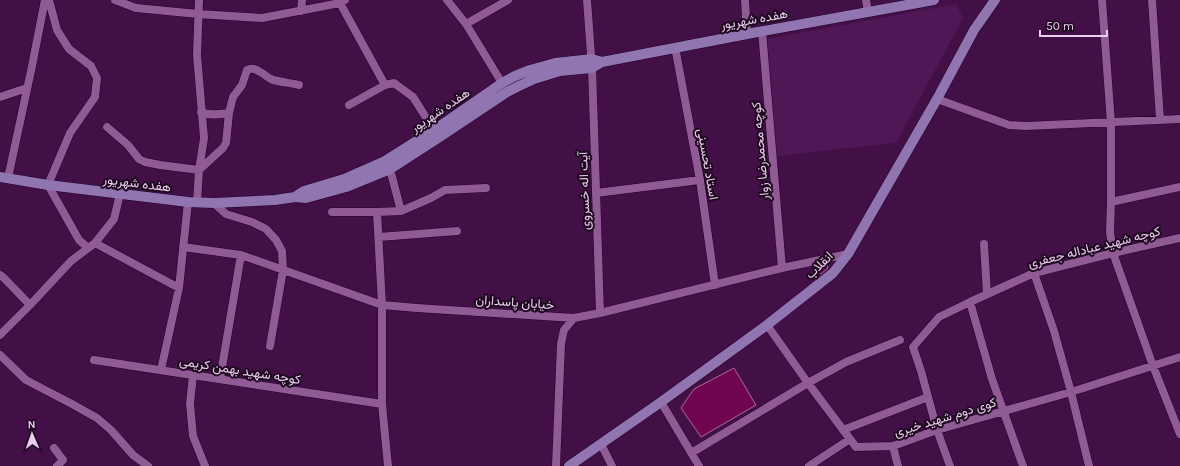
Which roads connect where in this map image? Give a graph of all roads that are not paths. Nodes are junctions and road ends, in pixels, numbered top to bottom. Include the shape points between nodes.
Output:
1 (45, 0) edge
2 (49, 0) edge
3 (115, 0) edge
4 (199, 0) edge
5 (302, 0) edge
6 (447, 0) edge
7 (508, 0) edge
8 (587, 0) edge
9 (745, 0) edge
10 (866, 0) edge
11 (934, 0) edge
12 (995, 0) edge
13 (1102, 0) edge
14 (1152, 0) edge
15 (343, 2) edge
16 (301, 11) junction
17 (868, 12) junction
18 (198, 14) junction
19 (466, 24) junction
20 (762, 31) junction
21 (746, 34) junction
22 (675, 47) junction
23 (592, 64) junction
24 (502, 83) junction
25 (299, 85) dead end
26 (385, 85) junction
27 (27, 88) junction
28 (0, 97) edge
29 (937, 98) junction
30 (349, 105) dead end
31 (201, 112) junction
32 (229, 114) junction
33 (1160, 119) junction
34 (1180, 119) edge
35 (1111, 123) junction
36 (107, 127) dead end
37 (434, 130) junction
38 (390, 168) junction
39 (199, 170) junction
40 (4, 178) edge
41 (700, 180) junction
42 (48, 185) junction
43 (1180, 187) edge
44 (486, 188) dead end
45 (596, 193) junction
46 (120, 194) junction
47 (295, 197) junction
48 (193, 202) junction
49 (1111, 202) junction
50 (214, 203) junction
51 (401, 211) junction
52 (332, 212) dead end
53 (377, 212) junction
54 (457, 231) dead end
55 (379, 237) junction
56 (1180, 238) edge
57 (96, 243) junction
58 (984, 244) dead end
59 (183, 247) junction
60 (88, 248) junction
61 (1113, 252) junction
62 (848, 254) junction
63 (241, 255) junction
64 (782, 268) junction
65 (283, 270) junction
66 (1034, 273) junction
67 (0, 275) edge
68 (715, 285) junction
69 (179, 288) junction
70 (987, 294) junction
71 (970, 302) junction
72 (30, 305) junction
73 (382, 305) junction
74 (600, 313) junction
75 (574, 318) junction
76 (767, 324) junction
77 (0, 335) edge
78 (900, 340) dead end
79 (270, 346) dead end
80 (0, 355) edge
81 (1180, 357) edge
82 (94, 360) dead end
83 (1153, 366) junction
84 (161, 370) junction
85 (193, 375) junction
86 (220, 379) junction
87 (808, 383) junction
88 (1071, 392) junction
89 (928, 397) junction
90 (661, 402) junction
91 (382, 404) junction
92 (1003, 411) junction
93 (844, 430) junction
94 (937, 430) junction
95 (1180, 434) edge
96 (850, 439) junction
97 (601, 444) junction
98 (893, 446) junction
99 (54, 448) dead end
100 (691, 453) junction
101 (57, 466) edge
102 (148, 466) edge
103 (205, 466) edge
104 (388, 466) edge
105 (556, 466) edge
106 (569, 466) edge
107 (612, 466) edge
108 (699, 466) edge
109 (810, 466) edge
110 (898, 466) edge
111 (950, 466) edge
112 (1023, 466) edge
113 (1089, 466) edge

1 - 27 street
2 - 42 street via 57,30 69,49 91,66 97,78 95,97 70,133
3 - 18 street via 136,8
4 - 18 street
5 - 16 street
6 - 19 street
7 - 19 street
8 - 23 street, آیت اله خسروی
9 - 21 street
10 - 17 street
11 - 17 main road, هفده شهریور
12 - 29 main road, انقلاب via 974,30
13 - 35 street
14 - 33 street
15 - 16 street
15 - 26 street
16 - 18 street via 262,18
17 - 20 main road, هفده شهریور
18 - 31 street via 197,55
19 - 24 street
20 - 21 main road, هفده شهریور
20 - 64 street, کوچه محمدرضا زوار
21 - 22 main road, هفده شهریور
22 - 23 main road, هفده شهریور
22 - 41 street, استاد تحسینی
23 - 24 main road, هفده شهریور via 555,63 530,70
23 - 38 main road, هفده شهریور via 534,79 507,92
23 - 45 street, آیت اله خسروی
24 - 37 main road, هفده شهریور
25 - 32 street via 272,79 255,69 247,70 242,85 233,97
26 - 30 street
26 - 37 street via 394,83 413,98
27 - 28 street
27 - 40 street
29 - 35 street via 1009,126
29 - 62 main road, انقلاب
31 - 32 street via 212,115
31 - 39 street via 204,138
32 - 39 street via 226,143
33 - 34 street
33 - 35 street
35 - 49 street
36 - 39 street via 145,162
37 - 47 main road, هفده شهریور via 371,168 304,191
38 - 47 main road, هفده شهریور via 346,187 306,198
38 - 51 street
39 - 48 street
40 - 42 main road, هفده شهریور
41 - 45 street
41 - 68 street, استاد تحسینی
42 - 46 main road, هفده شهریور
42 - 60 street via 79,240
43 - 49 street
44 - 51 street via 446,190
45 - 74 street, آیت اله خسروی
46 - 48 main road, هفده شهریور
46 - 57 street via 114,219
47 - 50 main road, هفده شهریور
48 - 50 main road, هفده شهریور
48 - 59 street
49 - 61 street via 1110,232
50 - 65 street via 226,214 266,229 282,250
51 - 53 street
52 - 53 street
53 - 55 street
54 - 55 street
55 - 73 street
56 - 61 street, کوچه شهید عباداله جعفری
57 - 60 street
57 - 69 street
58 - 70 street
59 - 63 street, خیابان پاسداران
59 - 69 street
60 - 72 street via 71,261
61 - 66 street, کوچه شهید عباداله جعفری
61 - 83 street
62 - 64 street, خیابان پاسداران
62 - 76 main road, انقلاب via 833,273
63 - 65 street, خیابان پاسداران
63 - 86 street
64 - 68 street, خیابان پاسداران
65 - 73 street, خیابان پاسداران
65 - 79 street
66 - 70 street, کوچه شهید عباداله جعفری
66 - 88 street via 1054,330
67 - 72 street
68 - 74 street, خیابان پاسداران
69 - 84 street
70 - 71 street, کوچه شهید عباداله جعفری
71 - 89 street, کوچه شهید عباداله جعفری via 939,318 913,348
71 - 92 street
72 - 77 street
73 - 75 street, خیابان پاسداران
73 - 91 street
74 - 75 street, خیابان پاسداران
75 - 105 street via 564,330 561,344
76 - 87 street
76 - 90 main road, انقلاب
78 - 87 street via 846,362
80 - 102 street via 26,380 97,418 112,430 133,455
81 - 83 street, کوی دوم شهید خیری
82 - 84 street, کوچه شهید بهمن کریمی
83 - 88 street, کوی دوم شهید خیری
83 - 95 street
84 - 85 street, کوچه شهید بهمن کریمی
85 - 86 street, کوچه شهید بهمن کریمی
85 - 103 street via 190,404 193,436
86 - 91 street, کوچه شهید بهمن کریمی
87 - 93 street
87 - 100 street
88 - 92 street, کوی دوم شهید خیری
88 - 113 street
89 - 93 street
89 - 94 street, کوچه شهید عباداله جعفری
90 - 97 main road, انقلاب
90 - 100 street
91 - 104 street
92 - 94 street, کوی دوم شهید خیری
92 - 112 street
93 - 96 street
94 - 98 street, کوی دوم شهید خیری
94 - 111 street, کوچه شهید عباداله جعفری
96 - 98 street, کوی دوم شهید خیری via 856,447
96 - 109 street
97 - 106 main road, انقلاب
97 - 107 street
98 - 110 street
99 - 101 street via 63,460
100 - 108 street

